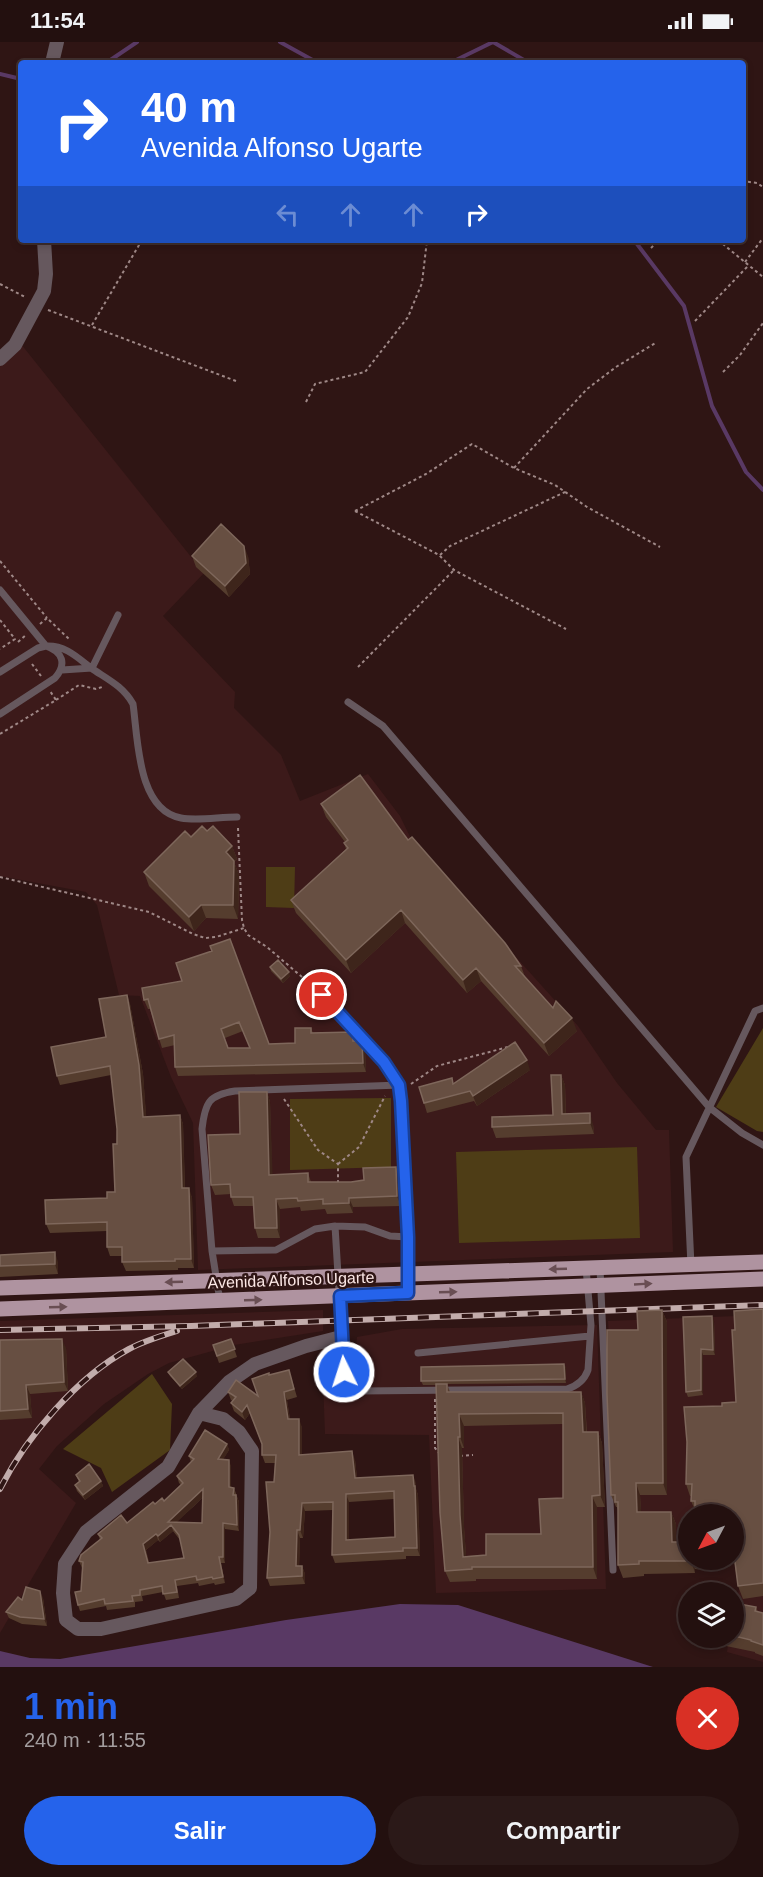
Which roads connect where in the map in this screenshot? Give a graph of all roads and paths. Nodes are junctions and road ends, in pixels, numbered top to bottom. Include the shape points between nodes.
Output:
1 (57, 42) edge
2 (53, 60) edge
3 (746, 182) edge
4 (763, 187) edge
5 (763, 238) edge
6 (44, 243) edge
7 (140, 243) edge
8 (427, 243) edge
9 (656, 243) edge
10 (721, 243) edge
11 (651, 248) dead end
12 (744, 263) junction
13 (748, 266) junction
14 (763, 277) edge
15 (0, 284) edge
16 (37, 304) junction
17 (695, 321) dead end
18 (763, 323) edge
19 (91, 326) junction
20 (657, 342) dead end
21 (0, 359) edge
22 (723, 372) dead end
23 (236, 381) dead end
24 (306, 402) dead end
25 (514, 468) junction
26 (565, 492) junction
27 (660, 547) dead end
28 (439, 555) junction
29 (0, 561) edge
30 (454, 570) junction
31 (0, 590) edge
32 (118, 615) dead end
33 (47, 618) dead end
34 (0, 620) edge
35 (567, 629) dead end
36 (46, 646) junction
37 (0, 649) edge
38 (358, 667) dead end
39 (92, 668) junction
40 (62, 670) junction
41 (0, 672) edge
42 (348, 702) dead end
43 (0, 714) edge
44 (237, 817) joint
45 (0, 877) edge
46 (244, 928) junction
47 (322, 995) joint
48 (763, 1008) edge
49 (508, 1047) edge
50 (390, 1085) junction
51 (399, 1085) junction
52 (278, 1089) junction
53 (709, 1107) junction
54 (763, 1145) edge
55 (338, 1164) junction
56 (338, 1186) edge
57 (334, 1226) junction
58 (408, 1237) junction
59 (212, 1251) junction
60 (763, 1262) edge
61 (691, 1265) junction
62 (593, 1268) junction
63 (407, 1274) junction
64 (339, 1276) junction
65 (763, 1279) edge
66 (218, 1281) junction
67 (692, 1282) junction
68 (594, 1286) junction
69 (0, 1288) edge
70 (408, 1293) junction
71 (340, 1296) junction
72 (220, 1301) junction
73 (0, 1309) edge
74 (590, 1336) junction
75 (341, 1337) junction
76 (418, 1353) dead end
77 (435, 1390) junction
78 (199, 1413) junction
79 (473, 1455) dead end
80 (444, 1456) edge
81 (456, 1456) edge
82 (613, 1570) dead end

1 - 2 street
3 - 4 path
5 - 12 path
6 - 16 street via 44,291
7 - 19 path
8 - 24 path via 422,283 408,317 365,372 315,384
9 - 11 path
10 - 12 path
12 - 13 path
13 - 14 path
13 - 17 path
15 - 16 path
16 - 19 path
16 - 21 street via 15,345
18 - 22 path
19 - 23 path
20 - 25 path via 587,389
25 - 26 path
25 - 28 path via 472,444 426,474 354,511
26 - 27 path
26 - 28 path via 450,546
28 - 30 path
29 - 33 path
30 - 35 path
30 - 38 path
31 - 36 lane
32 - 39 lane
34 - 37 path via 15,639
36 - 39 lane via 60,647
36 - 40 lane via 58,653
36 - 41 lane
39 - 40 lane
39 - 44 lane via 117,684 133,704 144,780 158,804 169,814 182,818
40 - 43 lane
42 - 53 lane via 383,726
44 - 46 path
45 - 46 path via 149,912 205,938
46 - 47 path
47 - 51 lane via 384,1062
48 - 53 lane via 755,1011
49 - 51 path via 437,1066 413,1083
50 - 51 lane
50 - 52 lane
50 - 55 path via 360,1145
51 - 58 lane
52 - 55 path via 318,1150
52 - 59 lane via 222,1093 210,1099 203,1113 201,1129
53 - 54 lane
53 - 61 lane via 686,1157
55 - 56 path
57 - 58 lane via 365,1227 390,1236
57 - 59 lane via 315,1229 276,1250
57 - 64 lane
58 - 63 lane
59 - 66 lane
60 - 61 main road, Avenida Alfonso Ugarte
61 - 62 main road, Avenida Alfonso Ugarte
61 - 67 lane
62 -> 63 main road, Avenida Alfonso Ugarte
62 - 68 lane
62 - 68 lane
63 - 64 main road, Avenida Alfonso Ugarte
63 - 70 lane
64 - 66 main road, Avenida Alfonso Ugarte
64 - 71 lane
65 - 67 main road, Avenida Alfonso Ugarte
66 -> 69 main road, Avenida Alfonso Ugarte
66 - 72 lane
68 -> 67 main road, Avenida Alfonso Ugarte
70 -> 68 main road, Avenida Alfonso Ugarte
68 - 74 lane
68 - 82 lane
70 - 71 main road, Avenida Alfonso Ugarte
72 -> 71 main road, Avenida Alfonso Ugarte
71 - 75 lane
73 -> 72 main road, Avenida Alfonso Ugarte
74 - 76 lane
74 - 77 lane via 588,1370 573,1387
75 - 77 lane via 346,1379 356,1389
75 - 78 street via 255,1364 228,1382
77 - 80 path via 435,1448
78 - 78 street via 223,1419 239,1432 252,1451 250,1588 236,1599 101,1629 78,1629 66,1620 65,1564 86,1532 168,1467
79 - 81 path

